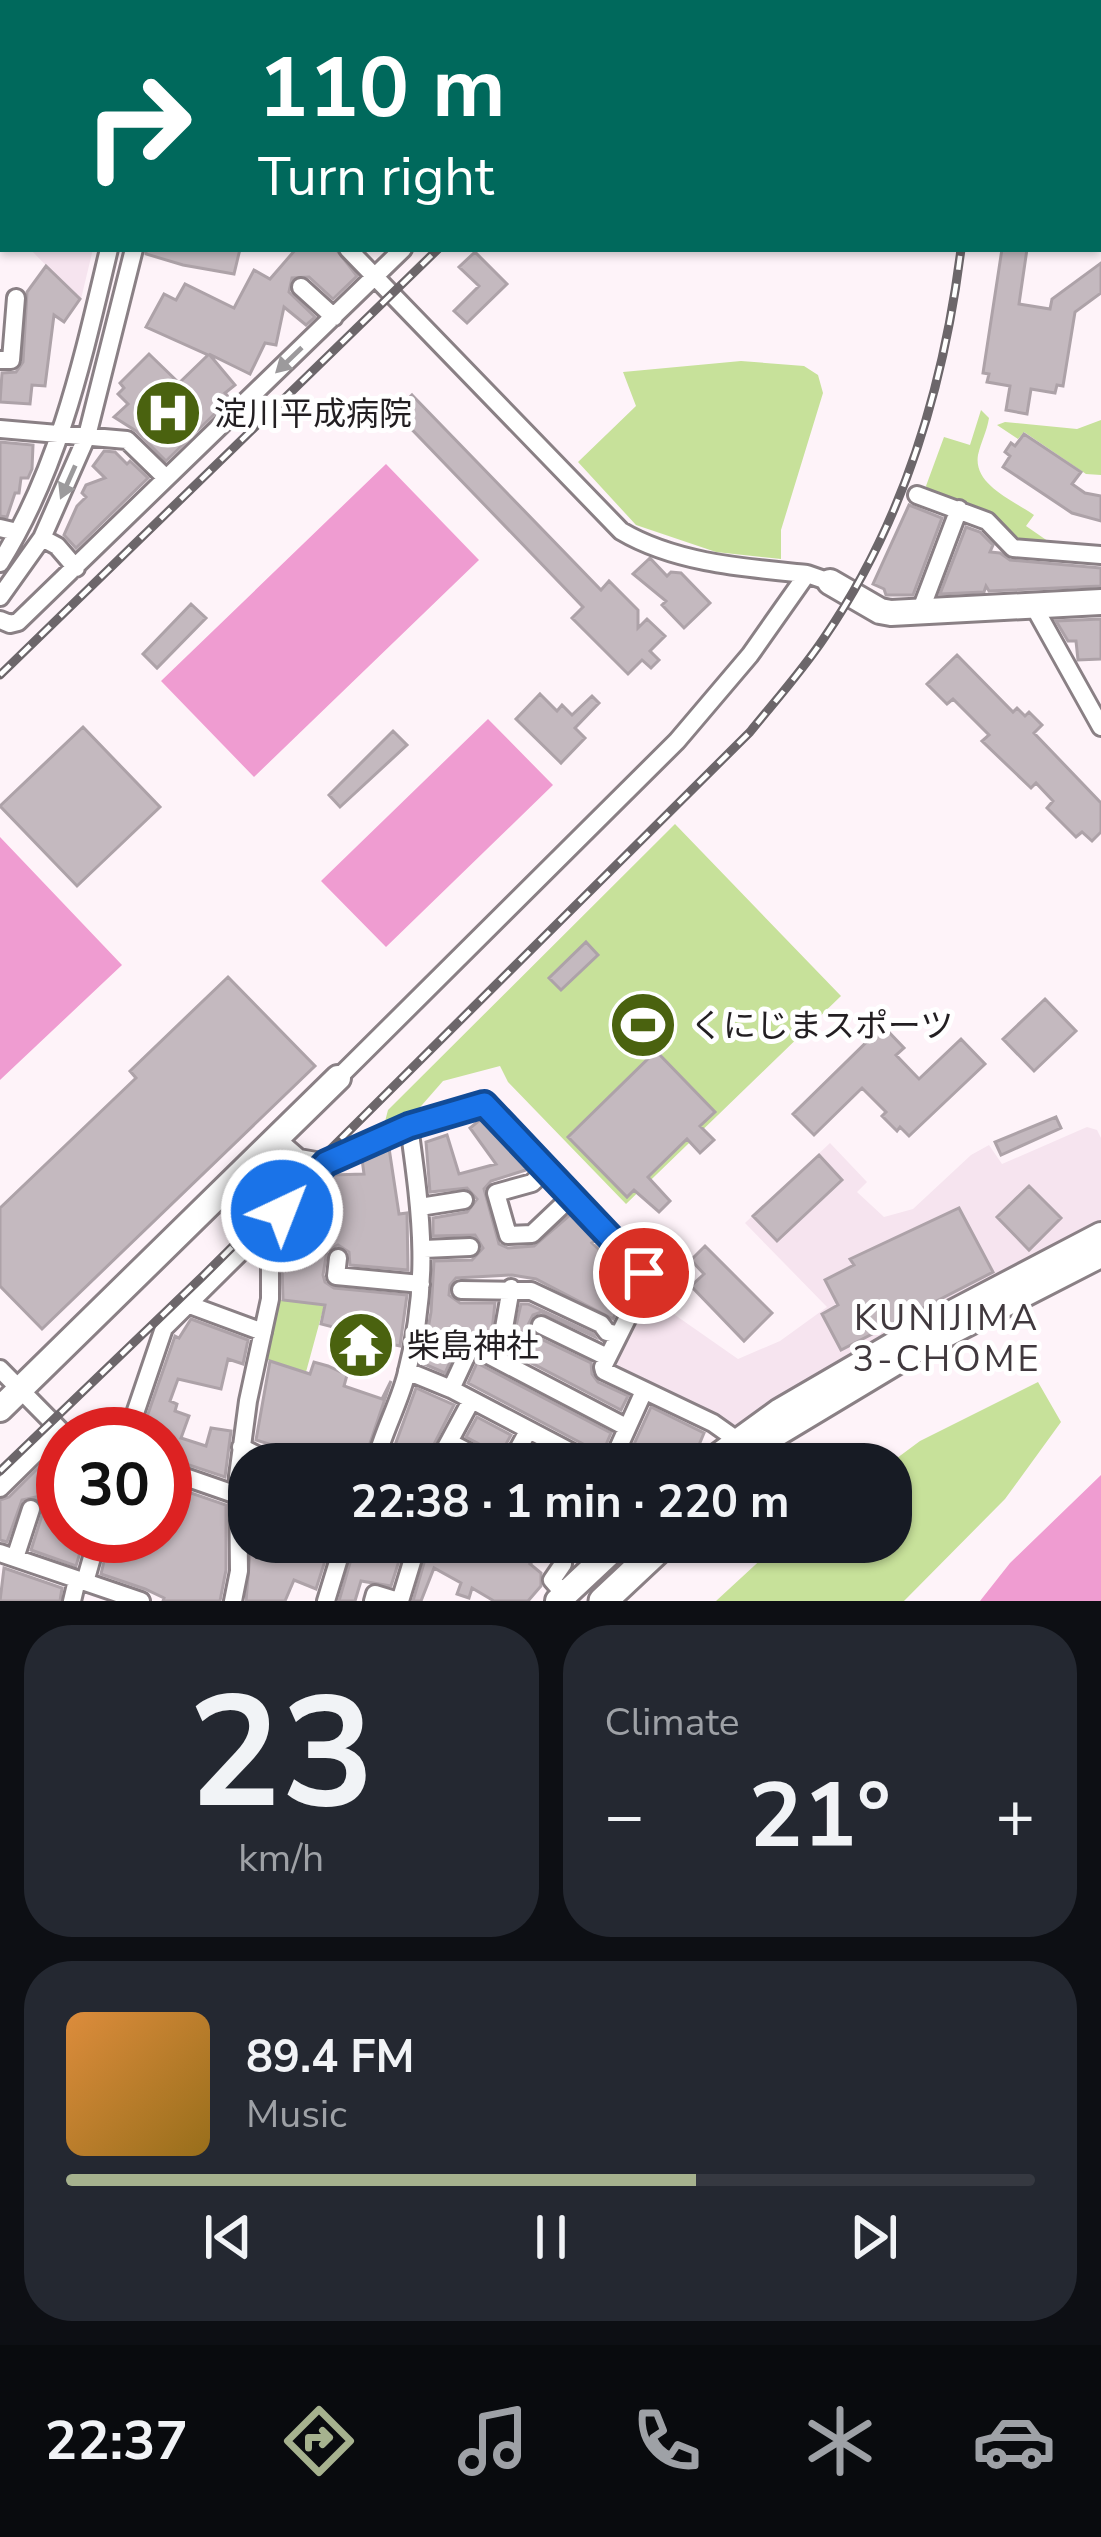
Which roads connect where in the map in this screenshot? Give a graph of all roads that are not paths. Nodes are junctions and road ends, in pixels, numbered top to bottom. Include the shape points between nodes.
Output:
1 (109, 252) edge
2 (133, 252) edge
3 (351, 252) edge
4 (400, 252) edge
5 (376, 275) junction
6 (301, 286) dead end
7 (16, 298) dead end
8 (334, 316) junction
9 (91, 320) junction
10 (116, 327) junction
11 (0, 360) edge
12 (0, 429) edge
13 (62, 434) junction
14 (87, 436) junction
15 (166, 478) junction
16 (917, 495) dead end
17 (959, 509) junction
18 (9, 530) edge
19 (42, 538) junction
20 (1101, 555) edge
21 (0, 563) edge
22 (76, 568) junction
23 (819, 578) junction
24 (0, 597) edge
25 (1101, 602) edge
26 (1038, 605) junction
27 (920, 612) junction
28 (0, 620) edge
29 (1101, 727) edge
30 (338, 1078) joint
31 (409, 1126) junction
32 (277, 1139) junction
33 (326, 1163) junction
34 (545, 1171) junction
35 (571, 1197) junction
36 (464, 1200) dead end
37 (420, 1207) junction
38 (266, 1227) junction
39 (1101, 1235) edge
40 (470, 1247) dead end
41 (424, 1249) junction
42 (1101, 1252) edge
43 (338, 1258) dead end
44 (1101, 1271) edge
45 (422, 1284) junction
46 (511, 1288) junction
47 (471, 1295) dead end
48 (187, 1304) junction
49 (512, 1318) dead end
50 (541, 1325) dead end
51 (263, 1331) junction
52 (619, 1335) junction
53 (608, 1357) junction
54 (0, 1369) edge
55 (407, 1371) junction
56 (451, 1389) junction
57 (20, 1390) junction
58 (644, 1391) junction
59 (471, 1400) junction
60 (37, 1407) edge
61 (137, 1407) edge
62 (0, 1408) edge
63 (626, 1427) junction
64 (528, 1431) junction
65 (449, 1442) edge
66 (242, 1443) edge
67 (382, 1443) edge
68 (521, 1443) edge
69 (552, 1443) edge
70 (620, 1443) edge
71 (727, 1443) edge
72 (748, 1443) edge
73 (754, 1443) edge
74 (791, 1443) edge
75 (36, 1455) edge
76 (192, 1479) edge
77 (0, 1488) edge
78 (228, 1492) edge
79 (32, 1509) dead end
80 (8, 1555) edge
81 (88, 1563) edge
82 (239, 1563) edge
83 (338, 1563) edge
84 (411, 1563) edge
85 (602, 1563) edge
86 (615, 1563) edge
87 (644, 1563) edge
88 (563, 1564) dead end
89 (81, 1581) junction
90 (568, 1599) edge
91 (72, 1601) edge
92 (141, 1601) edge
93 (233, 1601) edge
94 (326, 1601) edge
95 (373, 1601) edge
96 (399, 1601) edge
97 (603, 1601) edge

1 - 9 street
2 - 10 street
3 - 5 street
4 - 5 street
5 - 8 street
5 - 23 street via 621,531 697,559
6 - 8 street
7 - 11 street via 10,360
8 -> 15 street
9 - 10 street
9 - 13 street
10 - 14 street
12 - 13 street
13 - 14 street
13 - 18 street
14 - 15 street via 127,440
14 -> 19 street
15 - 22 street
16 - 17 street
17 - 20 street via 987,520 1013,548
17 - 27 street
18 - 21 street
19 - 22 street
19 - 24 street
22 - 28 street via 18,622
23 - 27 street via 880,610
23 - 30 street via 677,741
25 - 26 street
26 - 27 street
26 - 29 street
30 - 32 street
31 - 33 street
31 - 34 street via 484,1104
31 - 37 street
32 - 33 street via 299,1157
32 - 57 street
33 - 38 street
34 - 35 street
34 - 35 street via 496,1193 508,1235 532,1234
35 - 52 street via 644,1273
36 - 37 street
37 - 41 street
38 - 48 street
38 - 51 street via 270,1299
39 - 72 street via 973,1300
40 - 41 street
41 - 45 street
42 - 73 main road
43 - 45 street via 336,1276
44 - 74 main road via 935,1356
45 - 55 street
46 - 47 street
46 - 49 street
46 - 52 street
48 - 51 street
48 - 61 street via 164,1328
50 - 53 street
51 - 66 street
52 - 53 street
53 - 58 street via 604,1371
54 - 57 street
55 - 56 street
55 - 67 street
56 - 59 street
56 - 63 street via 471,1346
57 - 60 street
57 - 62 street
58 - 63 street
58 - 71 street via 713,1423
59 - 64 street
59 - 65 street
63 - 70 street
64 - 68 street
64 - 69 street
75 - 77 street
76 - 78 street
79 - 80 street
80 - 89 street
81 - 89 street
82 - 93 street
83 - 94 street
84 - 96 street
85 - 90 street
86 - 90 main road
87 - 97 main road
88 - 90 street via 552,1580
89 - 91 street
89 - 92 street
95 - 96 street via 375,1594

